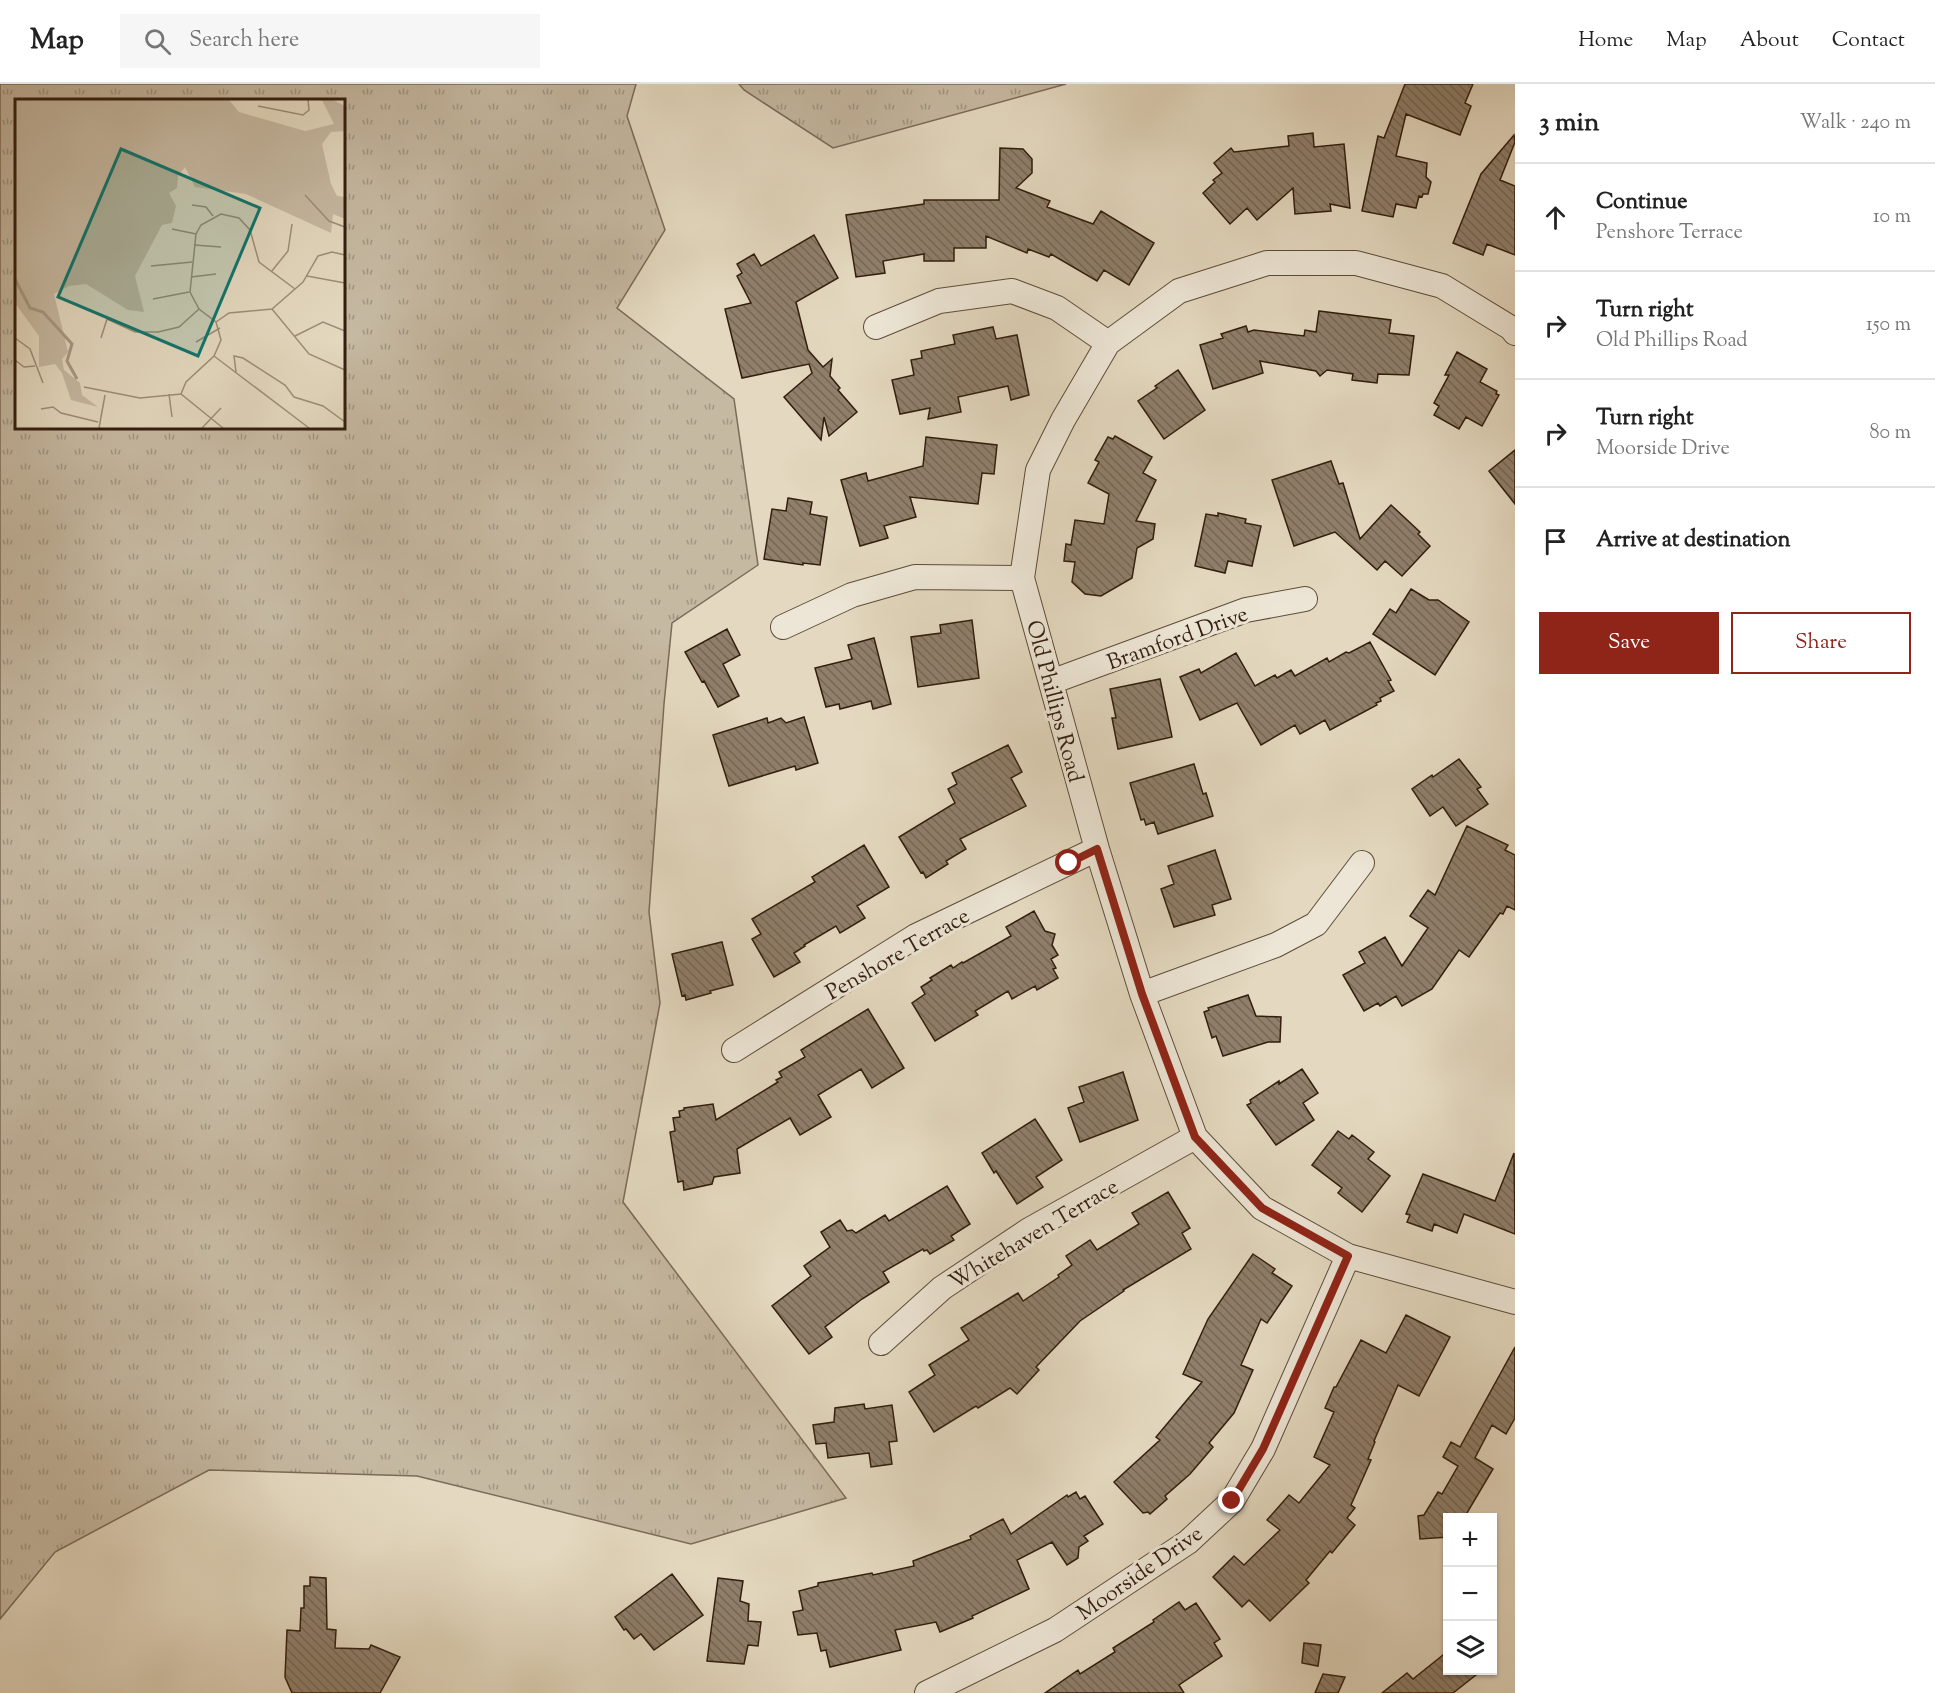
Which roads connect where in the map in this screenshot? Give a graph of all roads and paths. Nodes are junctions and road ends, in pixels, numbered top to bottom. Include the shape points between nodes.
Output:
1 (876, 327) dead end
2 (1515, 333) edge
3 (1108, 343) junction
4 (1022, 578) junction
5 (1305, 599) dead end
6 (783, 627) dead end
7 (1051, 682) junction
8 (1097, 849) junction
9 (1362, 863) dead end
10 (1142, 994) junction
11 (734, 1050) dead end
12 (1195, 1137) junction
13 (1348, 1256) junction
14 (1515, 1302) edge
15 (881, 1342) dead end
16 (927, 1693) edge

1 - 3 street via 939,301 1012,291 1057,308
2 - 3 street, Old Phillips Road via 1442,286 1356,263 1267,263 1179,291
3 - 4 street, Old Phillips Road via 1038,470
4 - 6 street via 915,577 852,595
4 - 7 street, Old Phillips Road
5 - 7 street, Bramford Drive via 1246,610
7 - 8 street, Old Phillips Road
8 - 10 street, Old Phillips Road
8 - 11 street, Penshore Terrace via 916,936
9 - 10 street via 1316,924 1276,945
10 - 12 street, Old Phillips Road
12 - 13 street, Old Phillips Road via 1262,1208
12 - 15 street, Whitehaven Terrace via 1029,1230 942,1288
13 - 14 street, Old Phillips Road
13 - 16 street, Moorside Drive via 1263,1449 1232,1501 1188,1542 1055,1630

